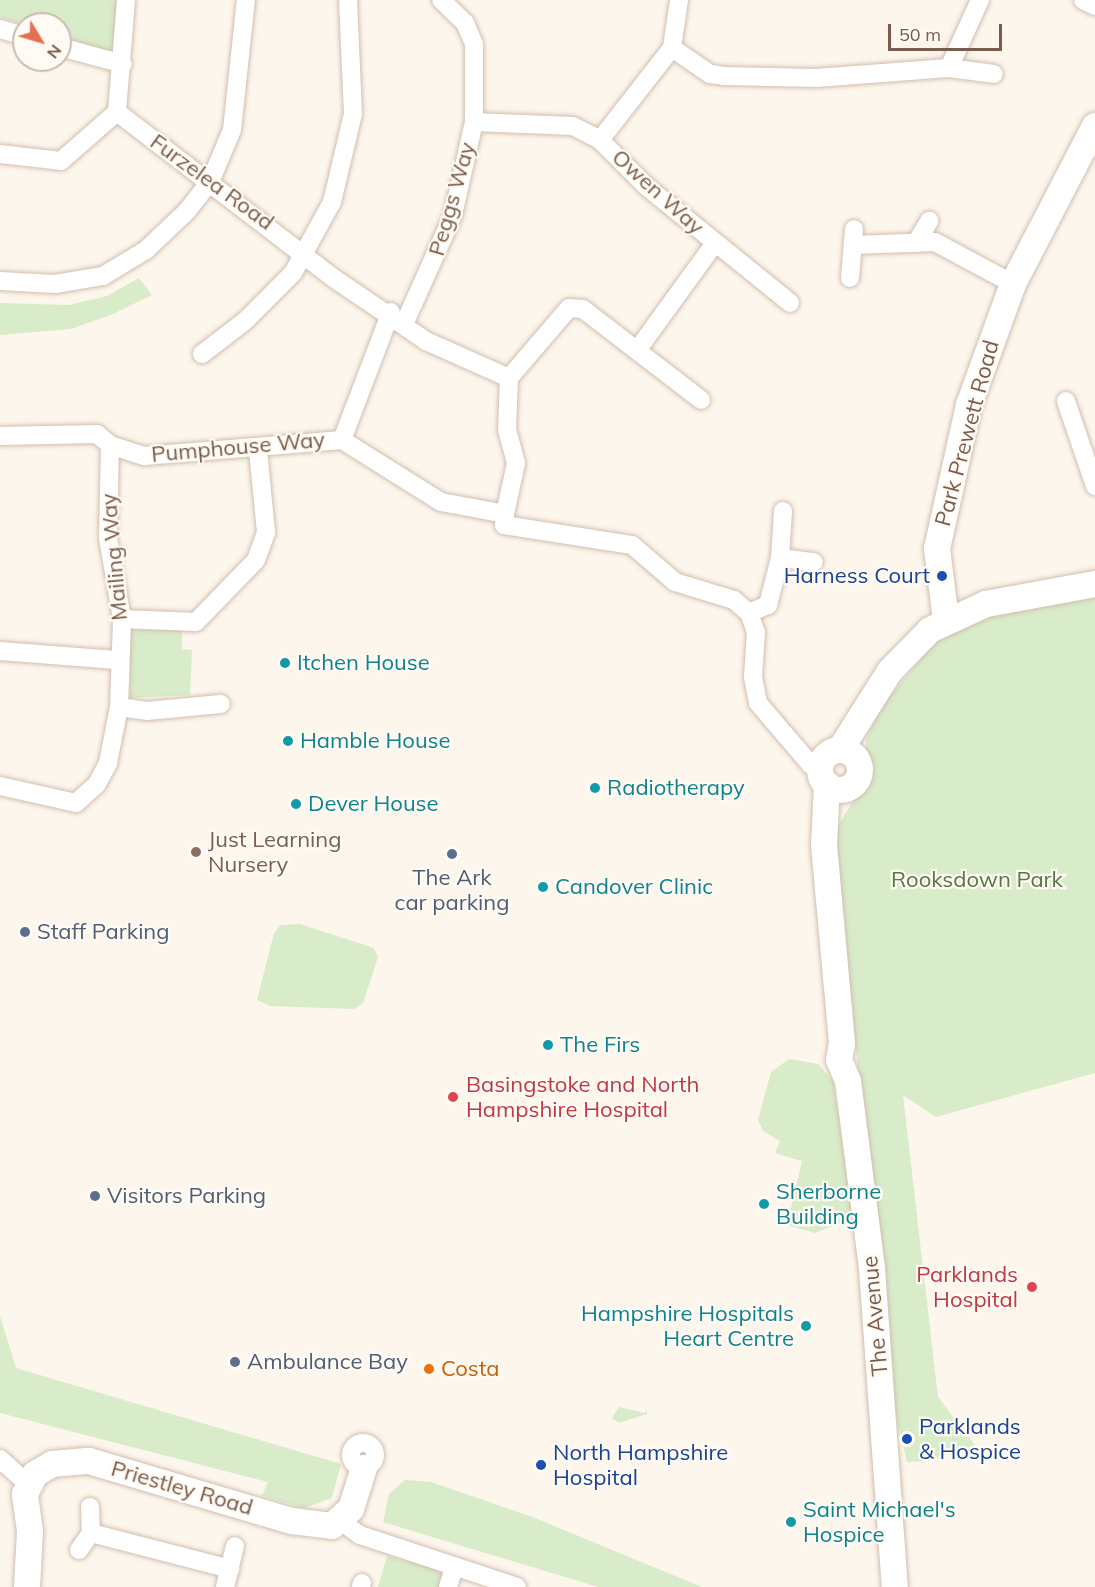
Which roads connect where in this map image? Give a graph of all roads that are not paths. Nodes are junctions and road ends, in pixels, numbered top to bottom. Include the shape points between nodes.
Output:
1 (126, 0) edge
2 (246, 0) edge
3 (348, 0) edge
4 (441, 0) edge
5 (679, 0) edge
6 (980, 0) edge
7 (1083, 0) edge
8 (1095, 6) edge
9 (672, 48) junction
10 (72, 49) edge
11 (123, 64) junction
12 (948, 68) junction
13 (994, 74) dead end
14 (117, 112) junction
15 (474, 122) junction
16 (1095, 126) edge
17 (600, 140) junction
18 (1, 157) edge
19 (210, 182) junction
20 (929, 220) dead end
21 (715, 243) junction
22 (916, 243) junction
23 (306, 253) junction
24 (850, 278) dead end
25 (0, 281) edge
26 (1013, 284) junction
27 (790, 303) dead end
28 (398, 317) junction
29 (638, 350) junction
30 (202, 354) dead end
31 (509, 378) junction
32 (701, 400) dead end
33 (1066, 401) dead end
34 (0, 435) edge
35 (342, 440) junction
36 (110, 445) junction
37 (258, 450) junction
38 (1095, 486) edge
39 (783, 511) dead end
40 (505, 514) junction
41 (780, 558) junction
42 (814, 562) dead end
43 (1095, 584) edge
44 (749, 613) junction
45 (122, 619) junction
46 (946, 620) junction
47 (0, 651) edge
48 (117, 660) junction
49 (221, 704) dead end
50 (119, 707) junction
51 (835, 767) junction
52 (0, 786) edge
53 (0, 1459) edge
54 (358, 1465) dead end
55 (28, 1484) junction
56 (90, 1507) dead end
57 (344, 1519) junction
58 (30, 1531) junction
59 (91, 1533) junction
60 (235, 1546) dead end
61 (79, 1550) dead end
62 (454, 1567) junction
63 (230, 1569) junction
64 (27, 1587) edge
65 (39, 1587) edge
66 (225, 1587) edge
67 (448, 1587) edge
68 (517, 1587) edge
69 (895, 1587) edge

1 - 11 street
2 - 19 street via 232,130
3 - 23 street via 354,86 350,139 332,202
4 - 15 street, Peggs Way via 465,23 474,44
5 - 9 street
6 - 12 street
7 - 8 street
9 - 12 street via 710,74 816,78
9 - 17 street
10 - 11 street
11 - 14 street
12 - 13 street
14 - 18 street via 61,161
14 - 19 street, Furzelea Road
15 - 17 street, Owen Way via 573,126
15 - 28 street, Peggs Way via 453,215
16 - 26 street, Park Prewett Road
17 - 21 street, Owen Way
19 - 23 street, Furzelea Road
19 - 25 street via 146,250 103,276 55,284
20 - 22 street
21 - 27 street, Owen Way
21 - 29 street, Owen Way
22 - 24 street via 854,237
22 - 26 street via 934,242
23 - 28 street, Furzelea Road via 332,276
23 - 30 street via 275,293
26 - 46 street, Park Prewett Road via 969,405 937,549
28 - 31 street, Furzelea Road via 426,341
28 - 35 street, Peggs Way
29 - 31 street via 583,309 569,308
29 - 32 street
31 - 40 street via 507,430 516,463
33 - 38 street
34 - 36 street, Pumphouse Way via 97,434
35 - 37 street, Pumphouse Way via 295,440
35 - 40 street, Pumphouse Way via 441,502
36 - 37 street, Pumphouse Way via 144,456
36 - 45 street, Mailing Way via 108,538
37 - 45 street via 266,532 256,560 196,622
39 - 41 street
40 - 44 street via 504,525 528,533 632,545 675,582 727,597
41 - 42 street
41 - 44 street via 768,606
43 - 46 street via 1032,593
44 - 51 street via 756,639 756,696 769,720 810,765
45 - 48 street, Mailing Way
46 - 51 street via 890,670 870,699
47 - 48 street
48 - 50 street, Mailing Way
49 - 50 street via 147,711
50 - 52 street, Mailing Way via 108,763 97,784 76,803
51 - 69 street, The Avenue via 824,833 842,1043 839,1060 848,1081 872,1269
53 - 55 street
54 - 57 street
55 - 57 street, Priestley Road via 52,1464 78,1459 292,1521 332,1526
55 - 58 street
56 - 59 street
57 - 62 street via 360,1535
58 - 64 street
58 - 65 street via 38,1550
59 - 61 street
59 - 63 street
60 - 63 street
62 - 67 street
62 - 68 street
63 - 66 street

